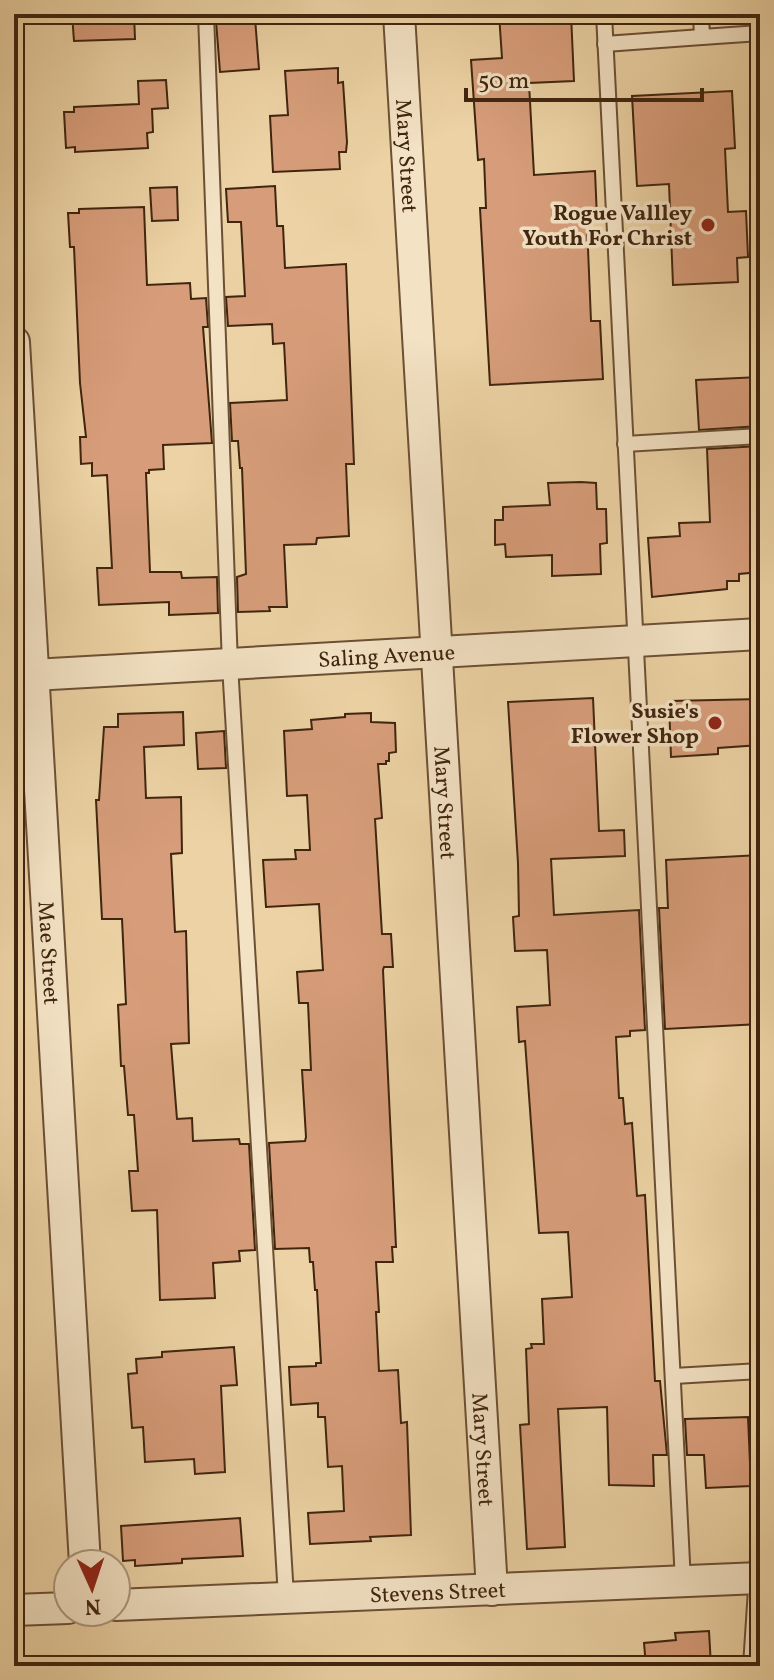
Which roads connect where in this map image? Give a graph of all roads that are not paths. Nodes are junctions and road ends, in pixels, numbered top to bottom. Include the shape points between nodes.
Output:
1 (206, 14) edge
2 (399, 14) edge
3 (604, 14) edge
4 (701, 14) edge
5 (760, 33) edge
6 (702, 37) junction
7 (605, 44) junction
8 (14, 342) edge
9 (760, 436) edge
10 (625, 444) junction
11 (760, 634) edge
12 (635, 641) junction
13 (435, 652) junction
14 (230, 665) junction
15 (23, 676) edge
16 (760, 1371) edge
17 (674, 1376) junction
18 (760, 1528) edge
19 (84, 1548) edge
20 (758, 1578) edge
21 (683, 1582) junction
22 (492, 1590) junction
23 (286, 1597) junction
24 (132, 1604) edge
25 (52, 1609) edge
26 (14, 1610) edge
27 (751, 1666) edge

1 - 14 lane
2 - 13 street, Mary Street
3 - 7 lane
4 - 6 lane
5 - 6 lane
6 - 7 lane
7 - 10 lane
8 - 15 street, Mae Street
9 - 10 lane
10 - 12 lane
11 - 12 street, Saling Avenue
12 - 13 street, Saling Avenue
12 - 17 lane
13 - 14 street, Saling Avenue
13 - 22 street, Mary Street
14 - 15 street, Saling Avenue
14 - 23 lane
15 - 19 street, Mae Street
16 - 17 lane
17 - 21 lane
18 - 20 lane
20 - 21 street, Stevens Street
20 - 27 lane
21 - 22 street, Stevens Street
22 - 23 street, Stevens Street
23 - 24 street, Stevens Street
25 - 26 street

